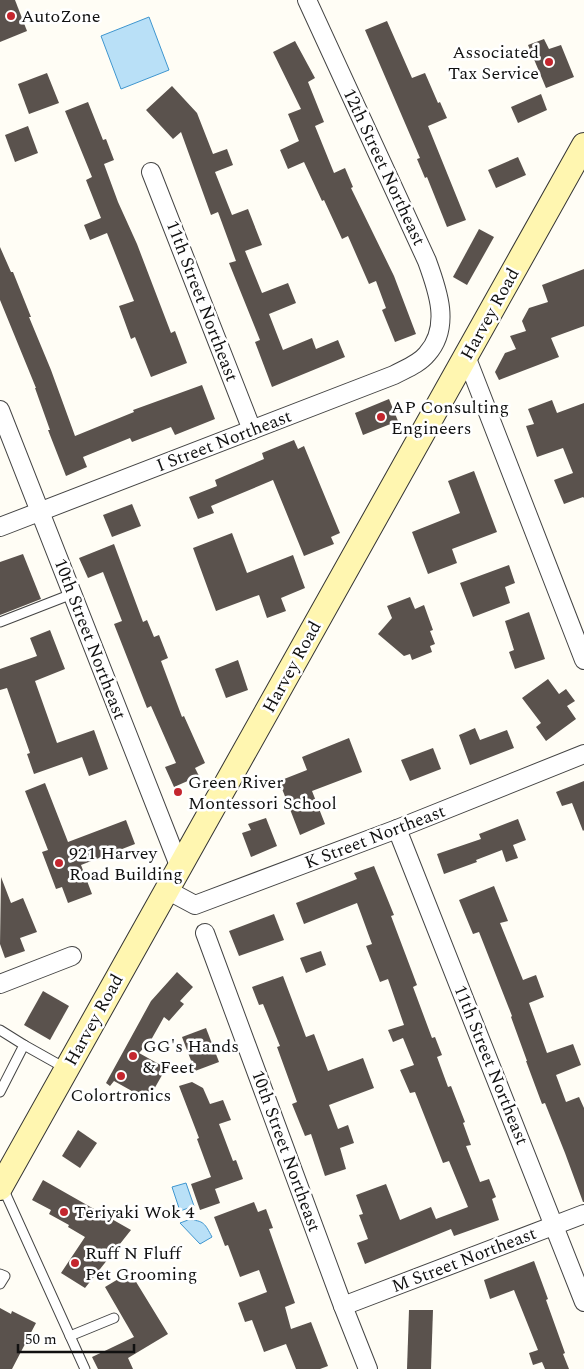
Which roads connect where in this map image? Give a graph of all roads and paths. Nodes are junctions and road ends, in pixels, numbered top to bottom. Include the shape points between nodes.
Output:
1 (307, 0) edge
2 (584, 146) edge
3 (151, 172) dead end
4 (436, 339) joint
5 (466, 356) junction
6 (0, 410) edge
7 (252, 430) junction
8 (40, 512) junction
9 (0, 527) edge
10 (72, 594) junction
11 (0, 622) edge
12 (584, 660) edge
13 (584, 754) edge
14 (397, 829) junction
15 (180, 868) junction
16 (168, 890) junction
17 (205, 933) dead end
18 (72, 956) dead end
19 (0, 984) edge
20 (0, 1030) edge
21 (24, 1045) junction
22 (67, 1069) junction
23 (0, 1092) edge
24 (1, 1187) edge
25 (584, 1214) edge
26 (554, 1225) junction
27 (0, 1274) edge
28 (0, 1284) edge
29 (584, 1302) edge
30 (343, 1306) junction
31 (114, 1318) dead end
32 (70, 1336) junction
33 (85, 1369) edge
34 (368, 1369) edge

1 - 4 street, 12th Street Northeast via 427,261 440,304 441,322
2 - 5 main road, Harvey Road
3 - 7 street, 11th Street Northeast
4 - 7 street, I Street Northeast via 427,354 394,375
5 - 12 street
5 - 15 main road, Harvey Road
6 - 8 street, 10th Street Northeast
7 - 8 street, I Street Northeast
8 - 9 street, I Street Northeast
8 - 10 street, 10th Street Northeast
10 - 11 lane
10 - 15 street, 10th Street Northeast
13 - 14 street, K Street Northeast
14 - 16 street, K Street Northeast via 195,906
14 - 26 street, 11th Street Northeast
15 - 16 main road, Harvey Road
16 - 22 main road, Harvey Road
17 - 30 street, 10th Street Northeast
18 - 19 street
20 - 21 lane
21 - 22 lane
21 - 23 lane
22 - 24 main road, Harvey Road
24 - 32 lane
25 - 26 street, M Street Northeast
26 - 29 street, 11th Street Northeast
26 - 30 street, M Street Northeast
27 - 28 lane via 4,1276
30 - 34 street, 10th Street Northeast
31 - 32 lane
32 - 33 lane

